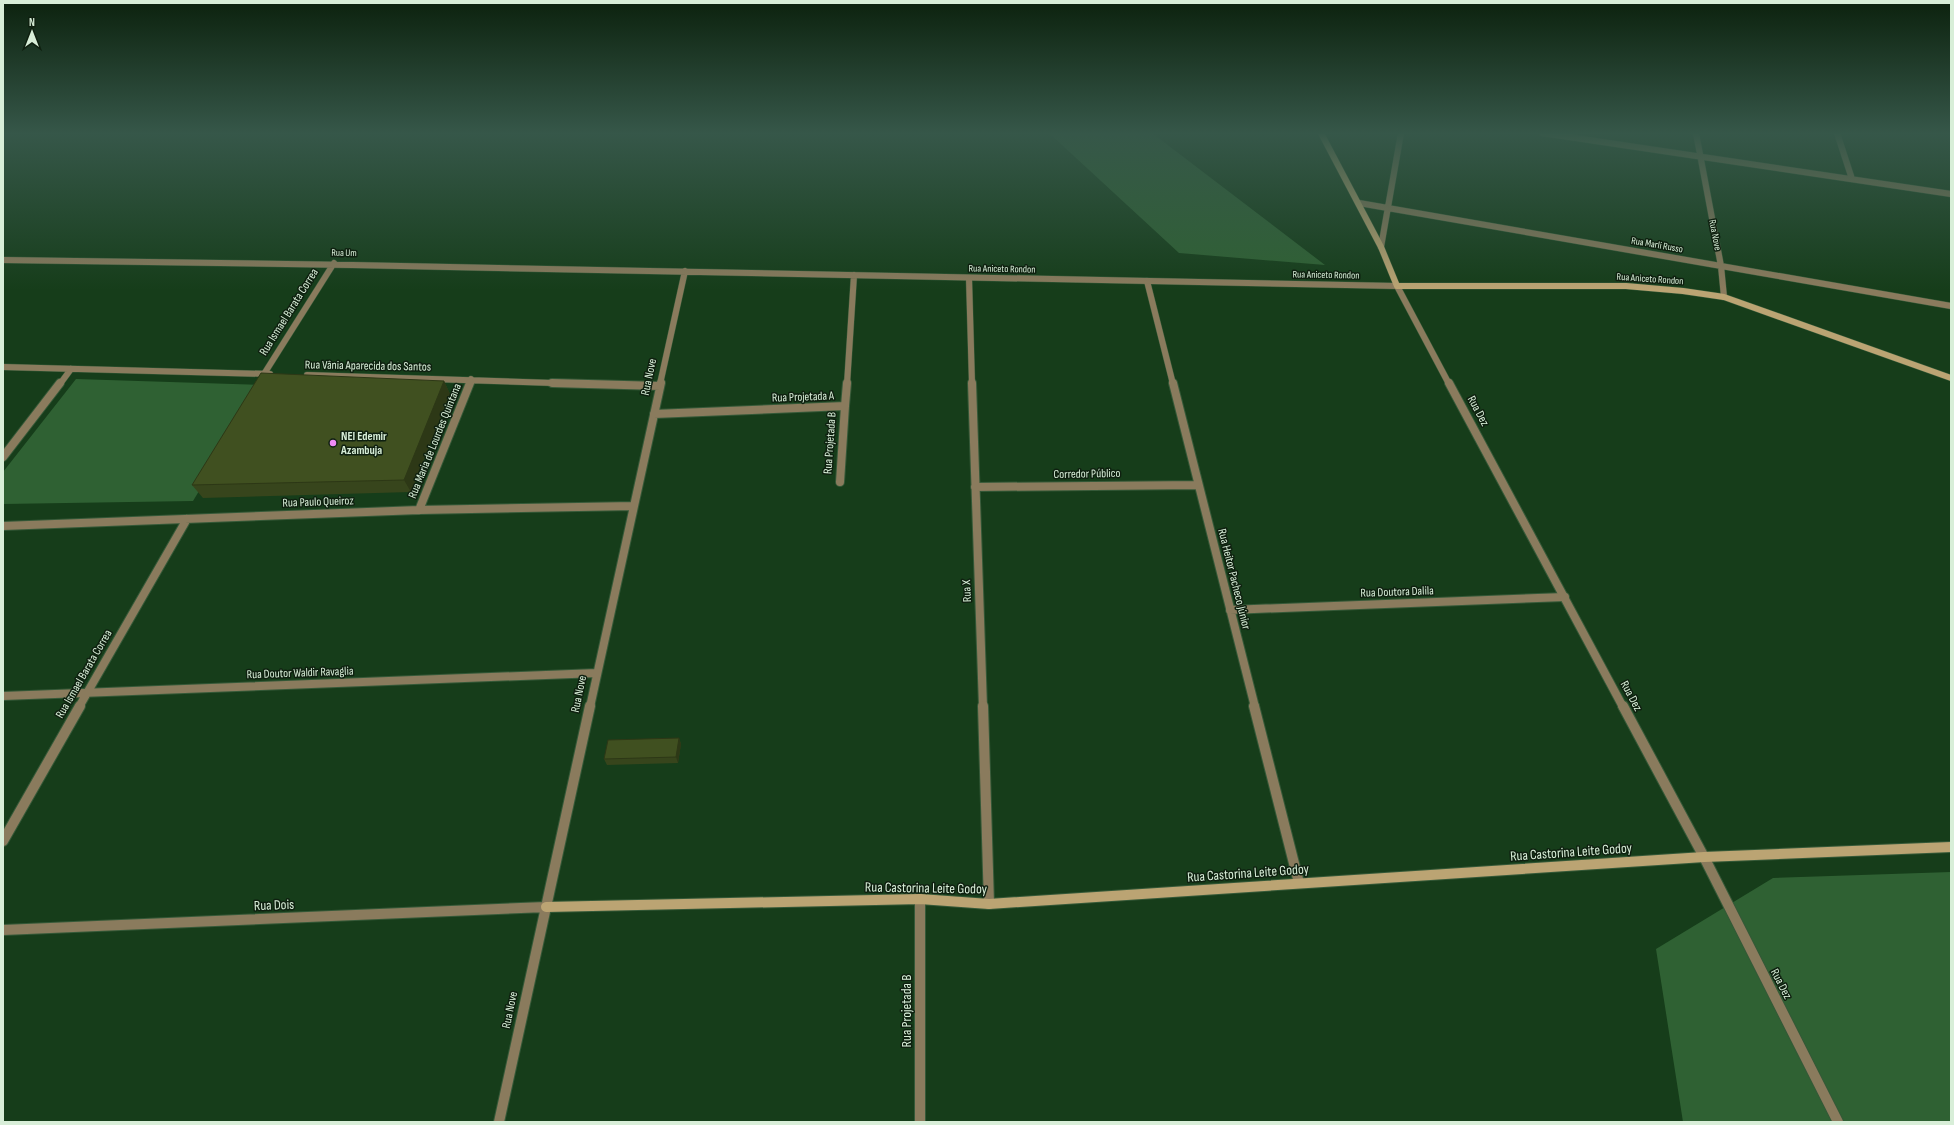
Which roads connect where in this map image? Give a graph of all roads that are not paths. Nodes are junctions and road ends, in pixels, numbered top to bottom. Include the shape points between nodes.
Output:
1 (1350, 186) edge
2 (1392, 186) edge
3 (1705, 186) edge
4 (1891, 186) edge
5 (1951, 194) edge
6 (1359, 203) junction
7 (1388, 208) junction
8 (1382, 247) junction
9 (3, 260) edge
10 (334, 263) junction
11 (1721, 266) junction
12 (686, 271) junction
13 (854, 275) junction
14 (969, 278) junction
15 (1147, 281) junction
16 (1397, 286) junction
17 (1724, 297) junction
18 (1951, 306) edge
19 (3, 367) edge
20 (71, 369) junction
21 (264, 374) junction
22 (280, 374) edge
23 (296, 375) edge
24 (1951, 378) edge
25 (471, 379) junction
26 (660, 386) junction
27 (845, 406) junction
28 (654, 414) junction
29 (3, 457) edge
30 (840, 482) dead end
31 (1198, 485) junction
32 (975, 487) junction
33 (634, 506) junction
34 (419, 510) junction
35 (187, 519) junction
36 (3, 526) edge
37 (1564, 597) junction
38 (1230, 610) junction
39 (597, 673) junction
40 (87, 693) junction
41 (3, 696) edge
42 (3, 841) edge
43 (1951, 847) edge
44 (1704, 857) junction
45 (1299, 883) junction
46 (920, 899) junction
47 (989, 904) junction
48 (546, 907) junction
49 (3, 930) edge
50 (499, 1122) edge
51 (920, 1122) edge
52 (1838, 1122) edge

1 - 6 street
2 - 7 street
3 - 11 street, Rua Nove
4 - 5 street
6 - 7 street, Rua Marli Russo
6 - 8 street
7 - 8 street
7 - 11 street, Rua Marli Russo
8 - 16 street
9 - 10 street, Rua Um
10 - 12 street, Rua Um
10 - 21 street, Rua Ismael Barata Correa
11 - 17 street, Rua Nove
11 - 18 street, Rua Marli Russo
12 - 13 street, Rua Aniceto Rondon
12 - 26 street, Rua Nove
13 - 14 street, Rua Aniceto Rondon
13 - 27 street, Rua Projetada A
14 - 15 street, Rua Aniceto Rondon
14 - 32 street, Rua X
15 - 16 street, Rua Aniceto Rondon
15 - 31 street, Rua Heitor Pacheco Júnior
16 - 17 street, Rua Aniceto Rondon via 1626,286
16 - 37 street, Rua Dez
17 - 24 street, Rua Aniceto Rondon
19 - 20 street
20 - 21 street
20 - 29 street
21 - 22 street
23 - 25 street, Rua Vânia Aparecida dos Santos
25 - 26 street, Rua Vânia Aparecida dos Santos
25 - 34 street, Rua Maria de Lourdes Quintana
26 - 28 street, Rua Nove
27 - 28 street, Rua Projetada A
27 - 30 street, Rua Projetada B
28 - 33 street, Rua Nove
31 - 32 street, Corredor Público
31 - 38 street, Rua Heitor Pacheco Júnior
32 - 47 street, Rua X
33 - 34 street, Rua Paulo Queiroz
33 - 39 street, Rua Nove
34 - 35 street, Rua Paulo Queiroz
35 - 36 street, Rua Paulo Queiroz
35 - 40 street, Rua Ismael Barata Correa
37 - 38 street, Rua Doutora Dalila
37 - 44 street, Rua Dez
38 - 45 street, Rua Heitor Pacheco Júnior
39 - 40 street, Rua Doutor Waldir Ravaglia
39 - 48 street, Rua Nove
40 - 41 street, Rua Doutor Waldir Ravaglia
40 - 42 street, Rua Ismael Barata Correa
43 - 44 street, Rua Castorina Leite Godoy
44 - 45 street, Rua Castorina Leite Godoy
44 - 52 street, Rua Dez
45 - 47 street, Rua Castorina Leite Godoy
46 - 47 street, Rua Castorina Leite Godoy
46 - 48 street, Rua Castorina Leite Godoy
46 - 51 street, Rua Projetada B
48 - 49 street, Rua Dois
48 - 50 street, Rua Nove

